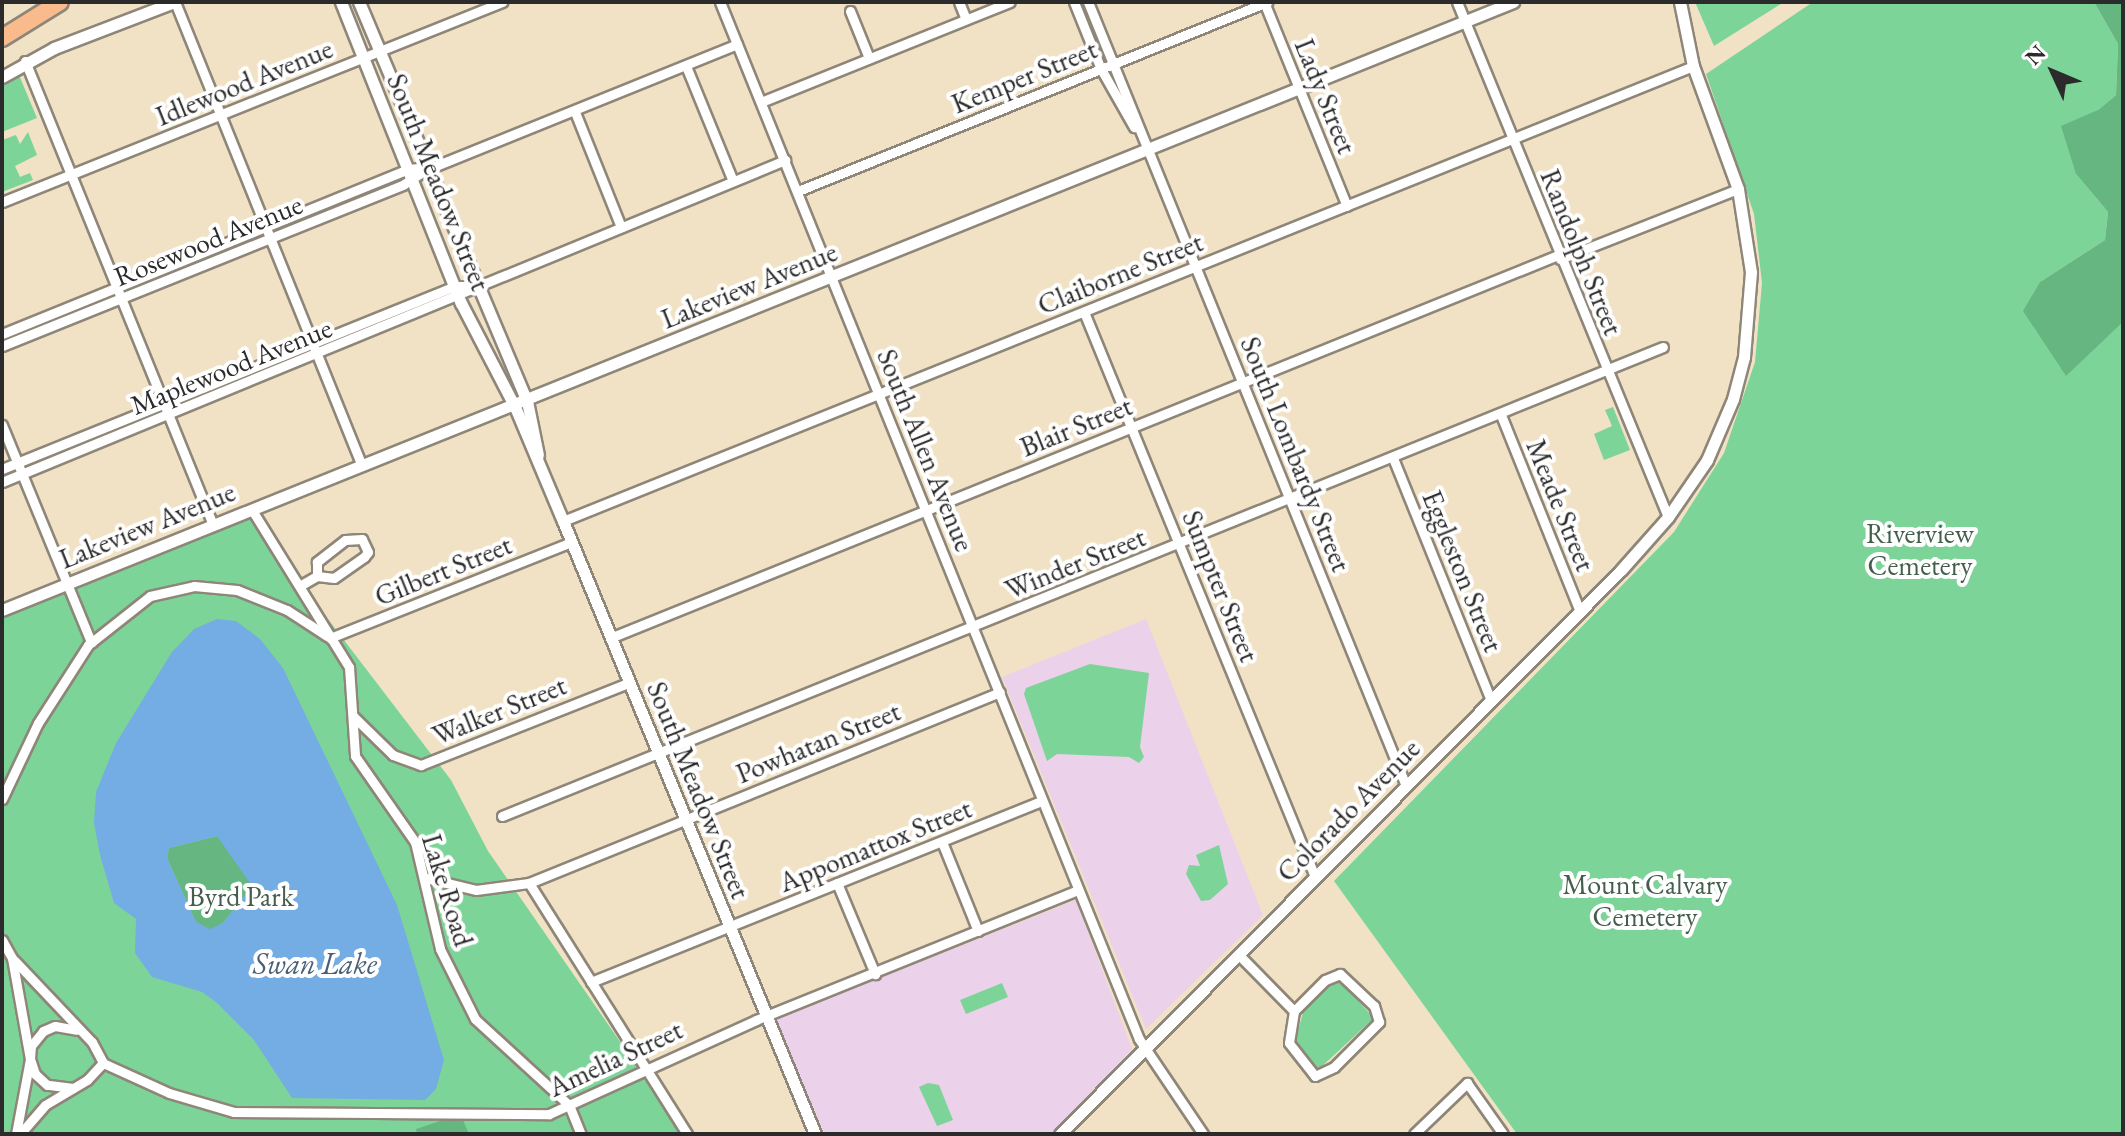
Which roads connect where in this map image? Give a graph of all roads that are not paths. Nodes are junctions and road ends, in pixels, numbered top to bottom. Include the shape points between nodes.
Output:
1 (60, 2) edge
2 (175, 2) edge
3 (341, 2) edge
4 (359, 2) edge
5 (502, 2) edge
6 (720, 2) edge
7 (959, 2) edge
8 (1010, 2) edge
9 (1074, 2) edge
10 (1088, 2) edge
11 (1265, 2) edge
12 (1457, 2) edge
13 (1513, 2) edge
14 (1680, 2) edge
15 (850, 11) dead end
16 (966, 19) junction
17 (1465, 22) junction
18 (2, 38) edge
19 (737, 44) junction
20 (379, 51) junction
21 (364, 57) junction
22 (869, 58) junction
23 (25, 61) junction
24 (1113, 64) junction
25 (686, 66) junction
26 (1693, 66) junction
27 (1101, 69) junction
28 (2, 77) edge
29 (1300, 90) junction
30 (761, 102) junction
31 (575, 112) junction
32 (223, 115) junction
33 (1512, 137) junction
34 (1145, 145) junction
35 (785, 160) junction
36 (427, 169) junction
37 (72, 174) junction
38 (410, 174) junction
39 (733, 181) junction
40 (1738, 189) junction
41 (798, 191) junction
42 (2, 202) edge
43 (1347, 206) junction
44 (621, 227) junction
45 (264, 228) junction
46 (269, 240) junction
47 (1559, 257) junction
48 (1196, 265) junction
49 (833, 277) junction
50 (117, 286) junction
51 (475, 286) junction
52 (457, 292) junction
53 (122, 298) junction
54 (1084, 312) junction
55 (2, 334) edge
56 (312, 344) junction
57 (2, 346) edge
58 (1663, 347) dead end
59 (316, 355) junction
60 (1607, 371) junction
61 (1242, 382) junction
62 (880, 393) junction
63 (527, 401) junction
64 (164, 403) junction
65 (515, 407) junction
66 (169, 415) junction
67 (1501, 415) junction
68 (2, 425) edge
69 (1133, 427) junction
70 (1393, 458) junction
71 (17, 462) junction
72 (538, 464) junction
73 (362, 466) junction
74 (2, 469) edge
75 (22, 474) junction
76 (2, 482) edge
77 (1289, 499) junction
78 (252, 510) junction
79 (927, 510) junction
80 (1668, 517) junction
81 (563, 521) junction
82 (213, 525) junction
83 (571, 542) junction
84 (1180, 544) junction
85 (317, 576) junction
86 (67, 583) junction
87 (303, 584) junction
88 (2, 610) edge
89 (1580, 612) junction
90 (974, 627) junction
91 (330, 638) junction
92 (610, 638) junction
93 (91, 642) junction
94 (628, 683) junction
95 (1000, 692) junction
96 (1491, 700) junction
97 (353, 716) junction
98 (659, 756) junction
99 (1406, 786) junction
100 (2, 799) edge
101 (1042, 801) junction
102 (502, 816) dead end
103 (685, 819) junction
104 (942, 842) junction
105 (1315, 877) junction
106 (426, 878) junction
107 (529, 883) junction
108 (837, 883) junction
109 (1078, 890) junction
110 (729, 927) junction
111 (978, 931) junction
112 (2, 940) edge
113 (2, 951) edge
114 (1238, 954) junction
115 (12, 958) junction
116 (875, 974) junction
117 (591, 982) junction
118 (1294, 1011) junction
119 (765, 1017) junction
120 (80, 1031) junction
121 (1145, 1048) junction
122 (30, 1059) junction
123 (103, 1063) junction
124 (644, 1067) junction
125 (73, 1088) junction
126 (569, 1105) junction
127 (18, 1134) edge
128 (581, 1134) edge
129 (687, 1134) edge
130 (815, 1134) edge
131 (1060, 1134) edge
132 (1203, 1134) edge
133 (1414, 1134) edge
134 (1503, 1134) edge

1 - 18 highway
2 - 23 street
2 - 32 street
3 - 21 street, South Meadow Street
4 - 20 street, South Meadow Street
5 - 20 street, Idlewood Avenue
6 - 19 street, South Allen Avenue
7 - 16 street
8 - 16 street
9 - 27 street, South Lombardy Street
10 - 24 street, South Lombardy Street
11 - 24 street, Kemper Street
11 - 29 street, Lady Street
12 - 17 street, Randolph Street
13 - 17 street, Lakeview Avenue
14 - 26 street, Colorado Avenue
15 - 22 street
16 - 22 street
17 - 29 street, Lakeview Avenue
17 - 33 street, Randolph Street
19 - 25 street, Rosewood Avenue
19 - 30 street, South Allen Avenue
20 - 21 street, Idlewood Avenue
20 - 36 street, South Meadow Street
21 - 32 street, Idlewood Avenue
21 - 38 street, South Meadow Street
22 - 30 street
23 - 28 street
23 - 37 street
24 - 27 street, Kemper Street
24 - 34 street, South Lombardy Street
25 - 31 street, Rosewood Avenue
25 - 39 street
26 - 33 street, Claiborne Street
26 - 40 street, Colorado Avenue
27 - 34 street, South Lombardy Street
27 - 41 street, Kemper Street
29 - 34 street, Lakeview Avenue
29 - 43 street, Lady Street
30 - 35 street, South Allen Avenue
31 - 36 street, Rosewood Avenue
31 - 44 street
32 - 37 street, Idlewood Avenue
32 - 45 street
33 - 43 street, Claiborne Street
33 - 47 street, Randolph Street
34 - 48 street, South Lombardy Street
34 - 49 street, Lakeview Avenue
35 - 39 street, Maplewood Avenue
35 - 41 street, South Allen Avenue
36 - 38 street, Rosewood Avenue
36 - 51 street, South Meadow Street
37 - 42 street, Idlewood Avenue
37 - 50 street
38 - 45 street, Rosewood Avenue
38 - 46 street, Rosewood Avenue
38 - 52 street, South Meadow Street
39 - 44 street, Maplewood Avenue
40 - 47 street, Blair Street
40 - 80 street, Colorado Avenue via 1751,272 1744,357 1719,437
41 - 49 street, South Allen Avenue
43 - 48 street, Claiborne Street
44 - 51 street, Maplewood Avenue
45 - 46 street
45 - 50 street, Rosewood Avenue
46 - 53 street, Rosewood Avenue
46 - 56 street
47 - 60 street, Randolph Street
47 - 61 street, Blair Street
48 - 54 street, Claiborne Street
48 - 61 street, South Lombardy Street
49 - 62 street, South Allen Avenue
49 - 63 street, Lakeview Avenue
50 - 53 street
50 - 55 street, Rosewood Avenue
51 - 52 street, Maplewood Avenue
51 - 63 street, South Meadow Street
52 - 56 street, Maplewood Avenue
52 - 59 street, Maplewood Avenue
52 - 65 street, South Meadow Street
53 - 57 street, Rosewood Avenue
53 - 64 street
54 - 62 street, Claiborne Street
54 - 69 street, Sumpter Street
56 - 59 street
56 - 64 street, Maplewood Avenue
58 - 60 street, Winder Street
59 - 66 street, Maplewood Avenue
59 - 73 street
60 - 67 street, Winder Street
60 - 80 street, Randolph Street
61 - 69 street, Blair Street
61 - 77 street, South Lombardy Street
62 - 79 street, South Allen Avenue
62 - 81 street, Claiborne Street
63 - 65 street, Lakeview Avenue
63 - 72 street, South Meadow Street
64 - 66 street
64 - 71 street, Maplewood Avenue
65 - 72 street, South Meadow Street
65 - 73 street, Lakeview Avenue
66 - 75 street, Maplewood Avenue
66 - 82 street
67 - 70 street, Winder Street
67 - 89 street, Meade Street
68 - 71 street
69 - 79 street, Blair Street
69 - 84 street, Sumpter Street
70 - 77 street, Winder Street
70 - 96 street, Eggleston Street
71 - 74 street, Maplewood Avenue
71 - 75 street
72 - 81 street, South Meadow Street
73 - 78 street, Lakeview Avenue
75 - 76 street, Maplewood Avenue
75 - 86 street
77 - 84 street, Winder Street
77 - 99 street, South Lombardy Street
78 - 82 street, Lakeview Avenue
78 - 87 street, Lake Road
79 - 90 street, South Allen Avenue
79 - 92 street, Blair Street
80 - 89 street, Colorado Avenue
81 - 83 street, South Meadow Street
82 - 86 street, Lakeview Avenue
83 - 91 street, Gilbert Street
83 - 92 street, South Meadow Street
84 - 90 street, Winder Street
84 - 105 street, Sumpter Street
85 - 85 street via 334,578 364,557 368,552 362,539 353,536 329,552 317,562
85 - 87 street
86 - 88 street, Lakeview Avenue
86 - 93 street
87 - 91 street, Lake Road
89 - 96 street, Colorado Avenue
90 - 95 street, South Allen Avenue
90 - 98 street, Winder Street
91 - 93 street via 263,598 194,586 150,596
91 - 97 street, Lake Road via 354,684
92 - 94 street, South Meadow Street
93 - 100 street via 38,723
94 - 97 street, Walker Street via 421,765 393,755
94 - 98 street, South Meadow Street
95 - 101 street, South Allen Avenue
95 - 103 street, Powhatan Street
96 - 99 street, Colorado Avenue
97 - 106 street, Lake Road via 352,742 360,769 415,842
98 - 102 street, Winder Street
98 - 103 street, South Meadow Street
99 - 105 street, Colorado Avenue
101 - 104 street, Appomattox Street
101 - 109 street, South Allen Avenue
103 - 107 street, Powhatan Street
103 - 110 street, South Meadow Street
104 - 108 street, Appomattox Street
104 - 111 street
105 - 114 street, Colorado Avenue
106 - 107 street, Powhatan Street via 476,890
106 - 126 street, Lake Road via 440,949 475,1019
107 - 117 street
108 - 110 street, Appomattox Street
108 - 116 street
109 - 111 street, Amelia Street
109 - 121 street, South Allen Avenue
110 - 117 street, Appomattox Street
110 - 119 street, South Meadow Street
111 - 116 street, Amelia Street
112 - 115 street
113 - 115 street
114 - 118 street
114 - 121 street, Colorado Avenue
115 - 120 street
115 - 122 street
116 - 119 street, Amelia Street
117 - 124 street
118 - 118 street via 1289,1043 1315,1076 1334,1067 1379,1022 1374,1006 1340,974 1325,980
119 - 124 street, Amelia Street
119 - 130 street, South Meadow Street
120 - 122 street via 55,1026 43,1031 31,1046
120 - 123 street
121 - 131 street, Colorado Avenue
121 - 132 street, South Allen Avenue
122 - 125 street via 35,1074 47,1085
122 - 127 street
123 - 125 street
123 - 126 street, Amelia Street via 226,1111 549,1114
124 - 126 street, Amelia Street
124 - 129 street
125 - 127 street via 45,1105
126 - 128 street, Lake Road
133 - 134 street via 1467,1083

